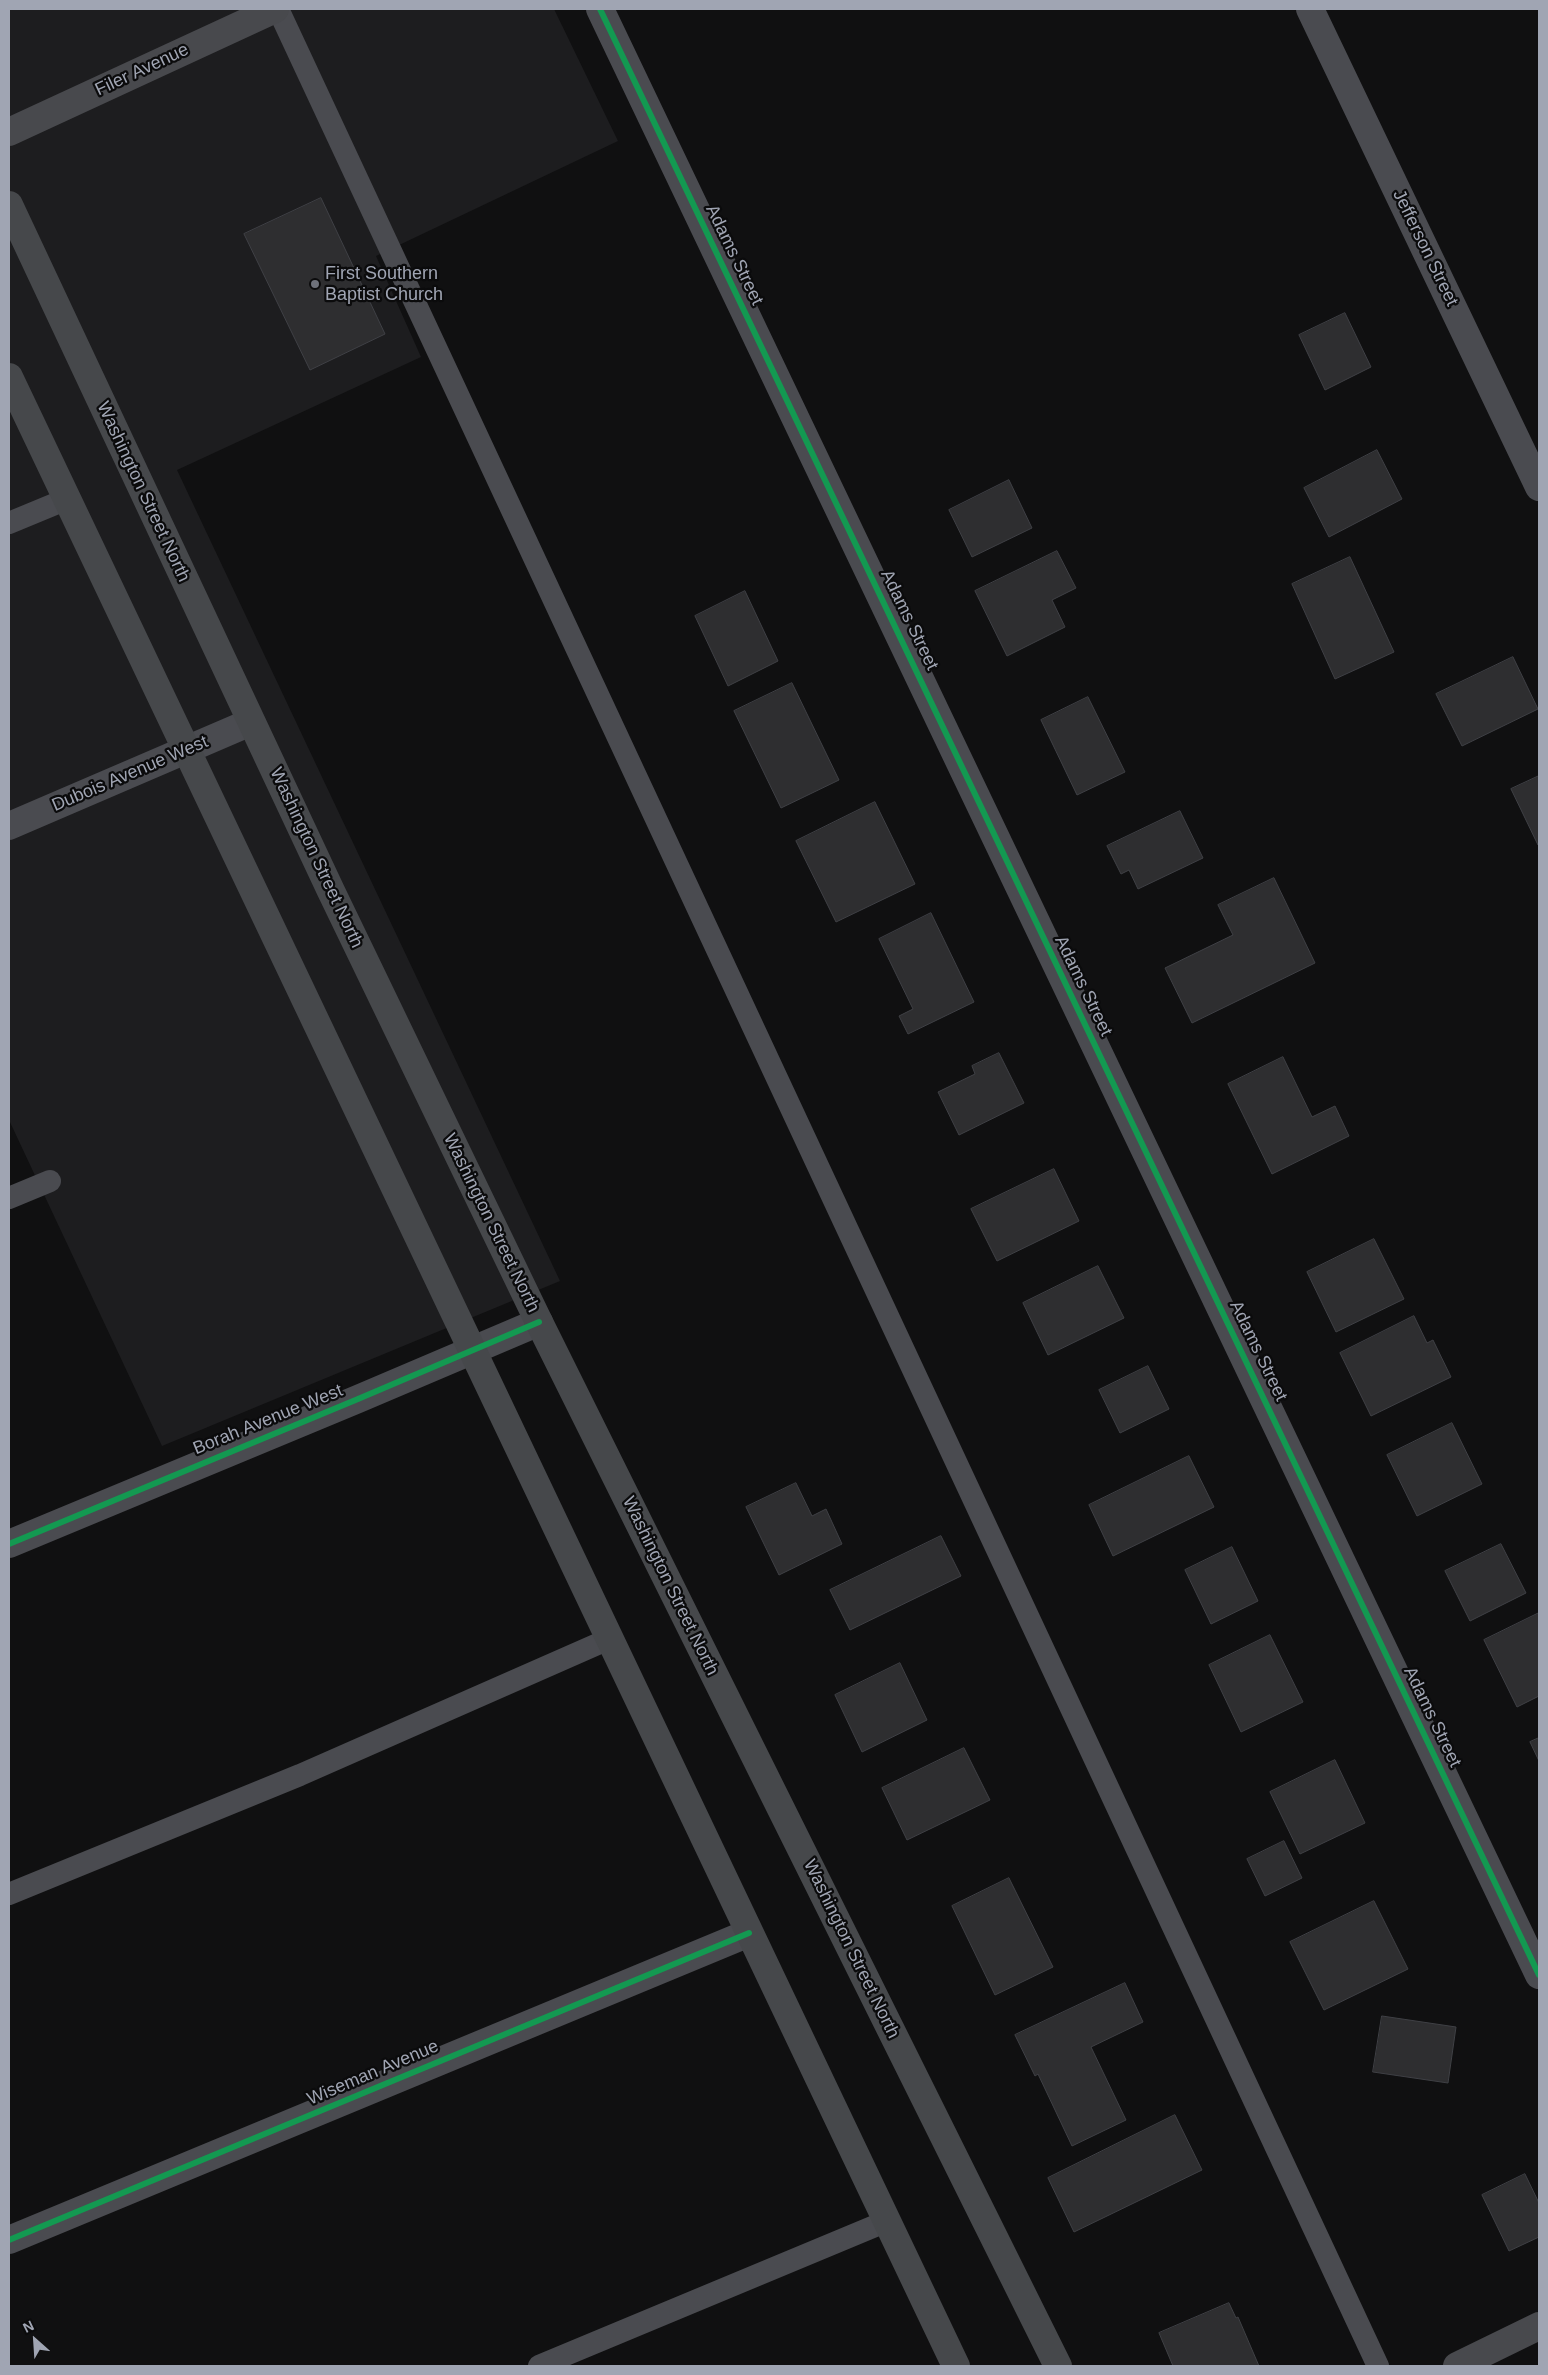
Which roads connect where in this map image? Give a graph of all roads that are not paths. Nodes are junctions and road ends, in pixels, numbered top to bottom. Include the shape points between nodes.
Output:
1 (277, 9) edge
2 (600, 9) edge
3 (1310, 9) edge
4 (9, 132) edge
5 (9, 205) edge
6 (9, 377) edge
7 (1539, 487) edge
8 (67, 499) junction
9 (9, 523) edge
10 (251, 722) junction
11 (188, 749) junction
12 (9, 826) edge
13 (50, 1181) dead end
14 (9, 1198) edge
15 (539, 1322) junction
16 (473, 1350) junction
17 (9, 1544) edge
18 (609, 1639) junction
19 (9, 1894) edge
20 (749, 1933) junction
21 (1539, 1975) edge
22 (887, 2221) junction
23 (9, 2240) edge
24 (1539, 2326) edge
25 (539, 2366) edge
26 (956, 2366) edge
27 (1058, 2366) edge
28 (1378, 2366) edge
29 (1457, 2366) edge

1 - 4 street, Filer Avenue
1 - 28 lane
2 - 21 street, Adams Street
3 - 7 street, Jefferson Street
5 - 10 main road, Washington Street North
6 - 8 main road
8 - 9 lane
8 - 11 main road
10 - 11 street, Dubois Avenue West
10 - 15 main road, Washington Street North
11 - 12 street, Dubois Avenue West
11 - 16 main road
13 - 14 lane
15 - 16 street, Borah Avenue West
15 - 27 main road, Washington Street North
16 - 17 street, Borah Avenue West
16 - 18 main road
18 - 19 lane via 300,1775
18 - 20 main road
20 - 22 main road
20 - 23 street, Wiseman Avenue
22 - 25 lane
22 - 26 main road
24 - 29 street

